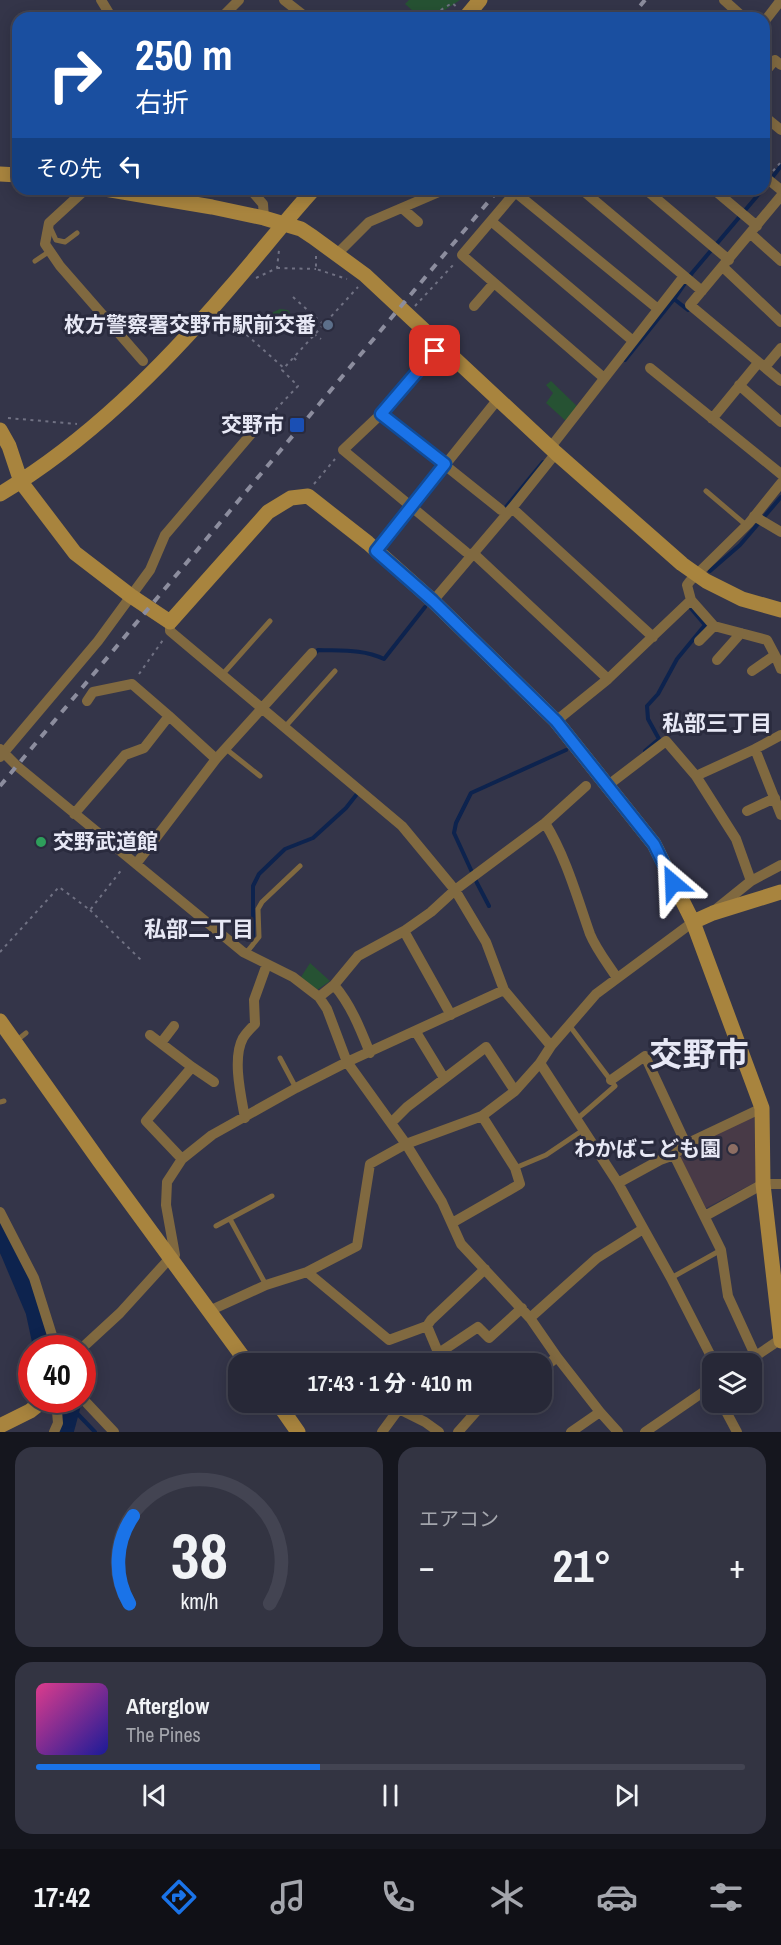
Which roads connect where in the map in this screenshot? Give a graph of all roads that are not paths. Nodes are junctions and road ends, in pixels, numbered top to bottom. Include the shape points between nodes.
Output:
1 (239, 0) edge
2 (284, 0) edge
3 (480, 0) edge
4 (724, 0) edge
5 (228, 12) edge
6 (299, 12) edge
7 (465, 12) edge
8 (737, 12) edge
9 (781, 65) edge
10 (770, 66) edge
11 (80, 195) edge
12 (138, 195) edge
13 (255, 195) edge
14 (309, 195) edge
15 (432, 195) edge
16 (513, 195) edge
17 (523, 195) edge
18 (588, 195) edge
19 (652, 195) edge
20 (720, 195) edge
21 (779, 202) edge
22 (402, 208) junction
23 (264, 218) junction
24 (491, 221) junction
25 (418, 222) dead end
26 (50, 223) junction
27 (285, 223) junction
28 (754, 230) junction
29 (77, 233) dead end
30 (50, 251) junction
31 (337, 254) junction
32 (34, 261) dead end
33 (781, 261) edge
34 (726, 263) junction
35 (684, 277) junction
36 (494, 283) junction
37 (698, 288) junction
38 (474, 306) dead end
39 (658, 309) junction
40 (781, 322) edge
41 (633, 341) junction
42 (440, 345) junction
43 (781, 348) edge
44 (143, 361) dead end
45 (758, 366) junction
46 (650, 368) dead end
47 (604, 378) junction
48 (781, 381) edge
49 (739, 385) junction
50 (498, 399) junction
51 (381, 414) junction
52 (712, 419) junction
53 (781, 422) edge
54 (2, 424) edge
55 (254, 431) road end
56 (553, 451) junction
57 (445, 464) junction
58 (781, 474) edge
59 (21, 482) junction
60 (781, 483) edge
61 (706, 491) dead end
62 (0, 494) edge
63 (411, 507) junction
64 (507, 509) junction
65 (752, 520) junction
66 (781, 532) edge
67 (368, 549) junction
68 (469, 553) junction
69 (695, 574) junction
70 (130, 596) junction
71 (691, 600) junction
72 (433, 601) junction
73 (781, 610) edge
74 (270, 621) dead end
75 (170, 626) junction
76 (714, 626) junction
77 (741, 633) junction
78 (653, 637) junction
79 (699, 641) dead end
80 (312, 653) dead end
81 (775, 655) junction
82 (717, 660) dead end
83 (781, 669) edge
84 (335, 671) dead end
85 (752, 671) dead end
86 (222, 675) junction
87 (608, 679) junction
88 (87, 701) dead end
89 (262, 710) junction
90 (169, 716) junction
91 (556, 721) junction
92 (284, 729) junction
93 (781, 735) edge
94 (226, 749) junction
95 (755, 749) junction
96 (1, 753) edge
97 (216, 759) junction
98 (260, 776) dead end
99 (696, 776) junction
100 (586, 786) dead end
101 (607, 786) junction
102 (774, 798) junction
103 (747, 811) dead end
104 (74, 814) junction
105 (781, 815) edge
106 (545, 823) junction
107 (133, 861) junction
108 (781, 865) edge
109 (300, 866) dead end
110 (751, 881) junction
111 (455, 890) junction
112 (781, 892) edge
113 (713, 913) junction
114 (693, 922) junction
115 (404, 931) junction
116 (246, 953) junction
117 (267, 964) junction
118 (617, 978) junction
119 (334, 985) junction
120 (504, 990) junction
121 (320, 997) junction
122 (451, 1015) junction
123 (0, 1021) edge
124 (569, 1025) junction
125 (174, 1026) dead end
126 (416, 1032) junction
127 (150, 1035) dead end
128 (161, 1043) junction
129 (551, 1046) junction
130 (370, 1053) junction
131 (280, 1058) dead end
132 (347, 1062) junction
133 (540, 1063) junction
134 (192, 1066) junction
135 (444, 1078) junction
136 (611, 1080) junction
137 (214, 1082) dead end
138 (296, 1088) junction
139 (515, 1091) junction
140 (762, 1108) junction
141 (482, 1116) junction
142 (245, 1118) junction
143 (577, 1119) junction
144 (391, 1123) junction
145 (583, 1130) junction
146 (406, 1144) junction
147 (686, 1144) junction
148 (674, 1155) junction
149 (182, 1160) junction
150 (515, 1167) junction
151 (618, 1183) junction
152 (763, 1184) junction
153 (781, 1184) edge
154 (272, 1196) dead end
155 (0, 1212) edge
156 (705, 1216) junction
157 (230, 1219) junction
158 (452, 1223) junction
159 (216, 1227) dead end
160 (643, 1228) junction
161 (721, 1250) junction
162 (170, 1258) junction
163 (485, 1269) junction
164 (307, 1272) junction
165 (671, 1278) junction
166 (266, 1285) junction
167 (522, 1308) junction
168 (209, 1311) junction
169 (530, 1318) junction
170 (428, 1326) junction
171 (52, 1335) edge
172 (96, 1335) edge
173 (781, 1340) edge
174 (240, 1353) edge
175 (438, 1353) edge
176 (447, 1353) edge
177 (709, 1353) edge
178 (754, 1353) edge
179 (758, 1353) edge
180 (556, 1357) junction
181 (552, 1360) edge
182 (702, 1394) edge
183 (600, 1412) junction
184 (26, 1413) edge
185 (57, 1413) edge
186 (96, 1413) edge
187 (285, 1413) edge
188 (397, 1413) edge
189 (412, 1413) edge
190 (475, 1413) edge
191 (727, 1413) edge
192 (0, 1426) edge
193 (54, 1432) edge
194 (114, 1432) edge
195 (298, 1432) edge
196 (382, 1432) edge
197 (439, 1432) edge
198 (458, 1432) edge
199 (571, 1432) edge
200 (618, 1432) edge
201 (645, 1432) edge
202 (738, 1432) edge

1 - 5 street
2 - 6 street
3 - 7 street
4 - 8 street
9 - 10 street via 775,60
11 - 26 street
12 - 23 street
13 - 23 street via 263,204
14 - 27 street
15 - 22 street
16 - 24 street
17 - 39 street
18 - 35 street
19 - 34 street
20 - 28 street via 741,212
21 - 28 street
22 - 25 street
22 - 31 street via 369,222
23 - 27 street
24 - 36 street via 462,255
24 - 41 street
26 - 29 lane via 56,240 65,242
26 - 30 street via 45,244
27 - 31 street via 301,229
27 - 59 street via 153,371 94,426
28 - 33 street
28 - 34 street
30 - 32 lane
30 - 44 street
31 - 42 street
34 - 37 street
34 - 40 street
35 - 37 street
35 - 39 street
36 - 38 street
36 - 47 street
37 - 45 street via 690,306
39 - 41 street
41 - 47 street
42 - 50 street
42 - 51 street
43 - 45 street
45 - 48 street
45 - 49 street
46 - 52 street
47 - 56 street
49 - 52 street
49 - 53 street
50 - 56 street
50 - 57 street
51 - 57 street
51 - 63 street via 342,450
52 - 58 street
54 - 59 street
55 - 70 street via 165,535 150,570
56 - 64 street
56 - 69 street
57 - 63 street
57 - 64 street
59 - 62 street
59 - 70 street via 75,553
60 - 65 street
61 - 65 lane
63 - 67 street
63 - 68 street
64 - 68 street
64 - 78 street
65 - 66 street
65 - 69 street
67 - 72 street
67 - 75 street via 308,496 291,498 268,512
68 - 72 street
68 - 87 street
69 - 71 street via 687,585
69 - 73 street via 742,599
70 - 75 street
70 - 96 street via 98,641
71 - 76 street
71 - 78 street
72 - 91 street
74 - 86 lane
75 - 86 street
76 - 77 street
76 - 79 street
77 - 81 street via 766,640
77 - 82 street
78 - 87 street
80 - 89 street
81 - 83 street
81 - 85 street
84 - 92 lane
86 - 89 street
87 - 91 street
88 - 90 street via 93,692 132,684
89 - 92 street
89 - 94 street
90 - 97 street
90 - 104 street via 144,748 126,755
91 - 101 street
92 - 111 street via 402,826
93 - 95 street
94 - 97 street
94 - 98 lane
95 - 99 street
95 - 102 street
96 - 104 street
97 - 107 street
99 - 101 street via 666,741
99 - 110 street via 736,839
100 - 106 street
101 - 114 street via 654,844
102 - 103 street
102 - 105 street
104 - 107 street
106 - 111 street
106 - 118 street via 591,937
107 - 116 street
108 - 110 street
109 - 116 lane via 262,902 258,909 259,937
110 - 113 street
111 - 115 street
111 - 120 street via 486,942
112 - 113 street
113 - 114 street
114 - 118 street
114 - 140 street
115 - 119 street via 358,956
115 - 122 street
116 - 117 street
117 - 121 street
117 - 142 street via 254,1000 255,1024 238,1050
118 - 124 street via 596,994
119 - 121 street
119 - 130 street via 358,1022
120 - 122 street
120 - 129 street
121 - 132 street
122 - 126 street
123 - 162 street via 20,1038
124 - 129 street
124 - 136 lane
125 - 128 street
126 - 130 street
126 - 135 street
127 - 128 street
128 - 134 street
129 - 133 street
130 - 132 street
131 - 138 lane
132 - 138 street
132 - 144 street
133 - 139 street
133 - 143 street
134 - 137 street
134 - 149 street via 146,1121
135 - 139 street via 486,1047
135 - 144 street
136 - 143 lane via 615,1086
136 - 147 street via 645,1056
138 - 142 street
139 - 141 street
140 - 147 street
140 - 152 street
141 - 146 street
141 - 150 street
142 - 149 street via 212,1135
143 - 145 street
144 - 146 street
145 - 150 lane via 546,1155
145 - 151 street
146 - 158 street
146 - 164 street via 370,1164 357,1246
147 - 148 street
148 - 151 street
148 - 156 street
149 - 162 street via 167,1182 166,1205 175,1255
150 - 158 street via 520,1184
151 - 160 street
152 - 153 street
152 - 156 street
152 - 173 street
154 - 157 lane
155 - 171 street via 34,1278
156 - 161 street
157 - 159 lane
157 - 166 lane
158 - 163 street via 461,1244
160 - 165 street
160 - 169 street via 597,1258
161 - 165 lane
161 - 178 street via 728,1296
162 - 168 street
162 - 172 street
163 - 167 street
163 - 170 street
164 - 166 street
164 - 170 street via 389,1340
165 - 177 street
166 - 168 street
167 - 169 street
167 - 176 street via 489,1338 478,1327
168 - 174 street
169 - 180 street
170 - 175 street
173 - 179 street
180 - 181 street
180 - 183 street
182 - 201 street
183 - 199 street
183 - 200 street
184 - 192 street
185 - 193 street
186 - 194 street
187 - 195 street
188 - 196 street
189 - 197 street
190 - 198 street
191 - 202 street

